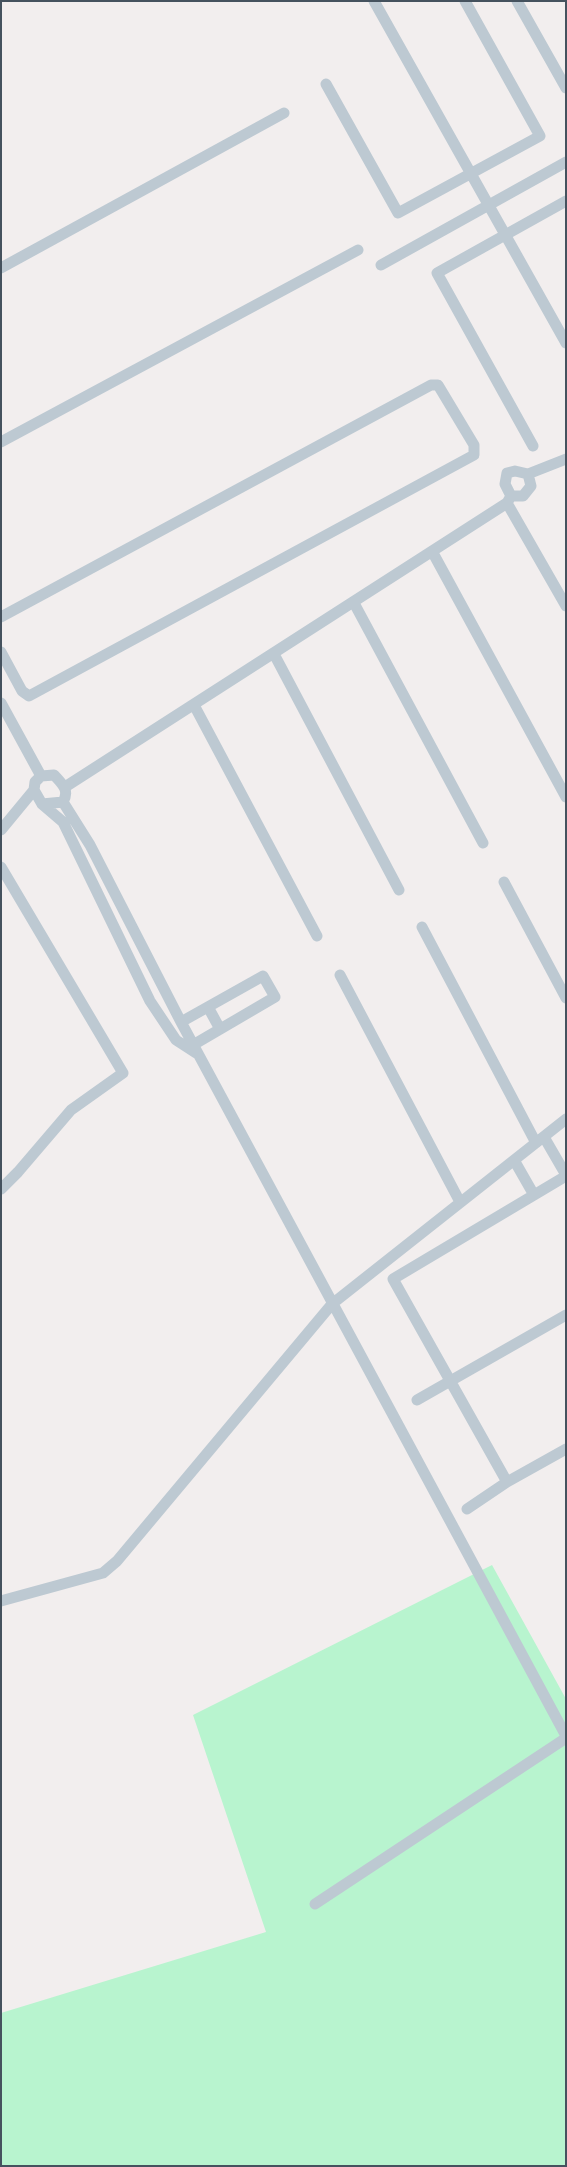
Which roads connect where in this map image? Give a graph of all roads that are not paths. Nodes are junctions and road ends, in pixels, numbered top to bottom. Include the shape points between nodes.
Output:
1 (374, 1) edge
2 (465, 1) edge
3 (517, 1) edge
4 (326, 84) dead end
5 (566, 88) edge
6 (284, 113) dead end
7 (566, 162) edge
8 (471, 174) junction
9 (566, 201) edge
10 (489, 205) junction
11 (505, 235) junction
12 (358, 250) dead end
13 (381, 265) dead end
14 (1, 268) edge
15 (566, 344) edge
16 (1, 442) edge
17 (533, 446) dead end
18 (566, 459) edge
19 (528, 474) junction
20 (509, 500) junction
21 (433, 553) junction
22 (354, 603) junction
23 (566, 606) edge
24 (1, 617) edge
25 (1, 652) edge
26 (274, 654) junction
27 (1, 703) edge
28 (194, 705) junction
29 (42, 776) junction
30 (65, 788) junction
31 (34, 790) junction
32 (566, 797) edge
33 (63, 802) junction
34 (42, 804) junction
35 (1, 830) edge
36 (483, 843) dead end
37 (1, 867) edge
38 (504, 882) dead end
39 (399, 890) dead end
40 (422, 927) dead end
41 (317, 936) dead end
42 (340, 975) dead end
43 (566, 998) edge
44 (208, 1007) junction
45 (181, 1022) junction
46 (220, 1029) junction
47 (195, 1050) junction
48 (566, 1119) edge
49 (540, 1140) junction
50 (514, 1160) junction
51 (566, 1176) edge
52 (1, 1189) edge
53 (534, 1195) junction
54 (460, 1202) junction
55 (332, 1304) junction
56 (566, 1315) edge
57 (451, 1381) junction
58 (417, 1400) dead end
59 (566, 1449) edge
60 (507, 1482) junction
61 (467, 1509) dead end
62 (1, 1600) edge
63 (566, 1737) edge
64 (315, 1904) dead end

1 - 8 street
2 - 8 street via 540,136
3 - 5 street
4 - 8 street via 398,213
6 - 14 street
7 - 10 street
8 - 10 street
9 - 11 street
10 - 11 street
10 - 13 street
11 - 15 street
11 - 17 street via 437,273
12 - 16 street
18 - 19 street
19 - 20 street via 531,486 523,496
19 - 20 street via 515,471 507,473 505,484
20 - 21 street
20 - 23 street
21 - 22 street
21 - 32 street
22 - 26 street
22 - 36 street
24 - 25 street via 431,385 438,385 474,445 474,455 29,696 22,691
26 - 28 street
26 - 39 street
27 - 29 street
28 - 30 street
28 - 41 street
29 - 30 street via 54,775
29 - 31 street via 35,782
30 - 33 street via 67,795
31 - 34 street
31 - 35 street
33 - 34 street
33 - 45 street via 90,845
34 - 47 street via 63,822 150,1001 176,1040
37 - 52 street via 123,1072 71,1110
38 - 43 street
40 - 49 street
42 - 54 street
44 - 45 street
44 - 46 street
44 - 46 street via 263,976 275,997
45 - 47 street
46 - 47 street
47 - 55 street
48 - 49 street
49 - 50 street
49 - 51 street
50 - 53 street
50 - 54 street
51 - 53 street
53 - 57 street via 393,1279
54 - 55 street
55 - 62 street via 117,1561 103,1573
55 - 63 street
56 - 57 street
57 - 58 street
57 - 60 street
59 - 60 street
60 - 61 street
63 - 64 street

